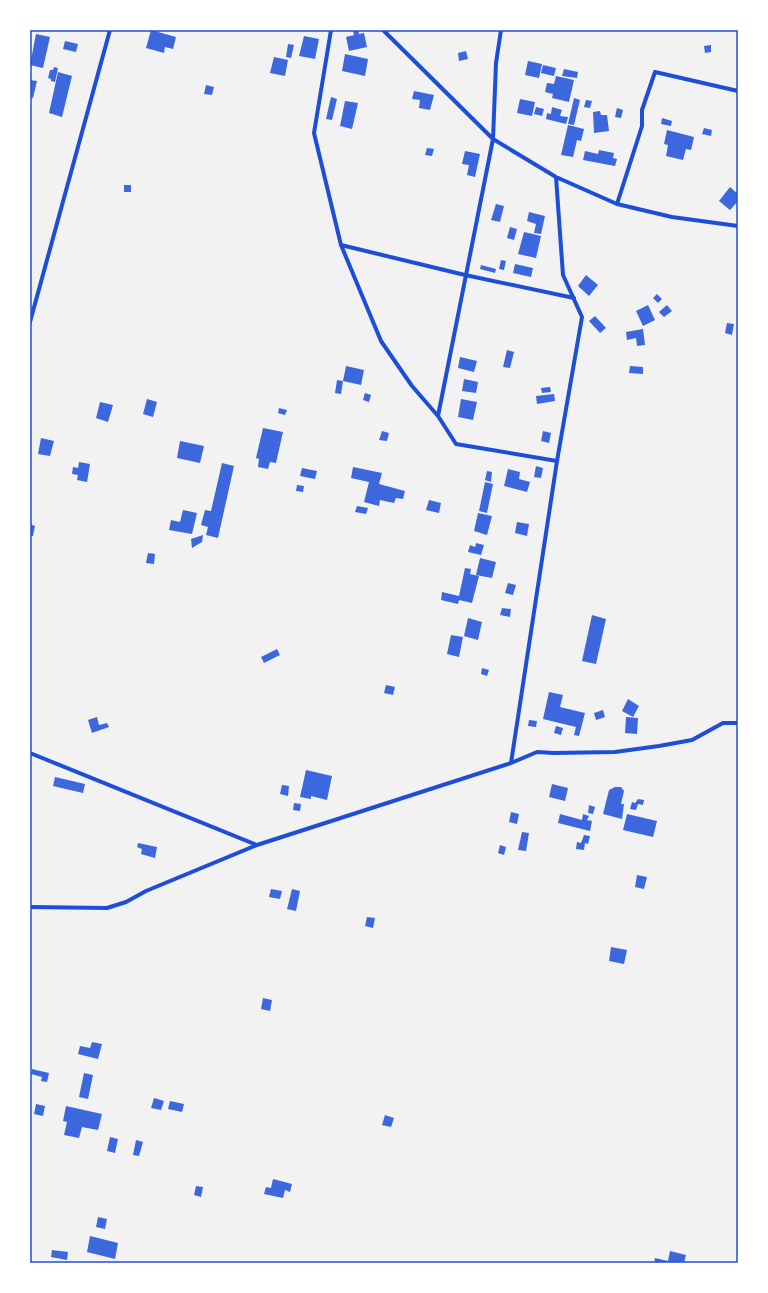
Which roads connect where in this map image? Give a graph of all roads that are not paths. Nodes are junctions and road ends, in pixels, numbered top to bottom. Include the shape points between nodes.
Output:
1 (110, 30) edge
2 (331, 30) edge
3 (383, 30) edge
4 (501, 30) edge
5 (738, 91) edge
6 (493, 139) junction
7 (556, 177) junction
8 (617, 204) junction
9 (738, 226) edge
10 (341, 245) junction
11 (465, 275) junction
12 (574, 298) junction
13 (30, 322) edge
14 (438, 416) junction
15 (557, 462) junction
16 (738, 723) edge
17 (30, 753) edge
18 (511, 763) junction
19 (257, 845) junction
20 (30, 907) edge

1 - 13 street
2 - 10 street via 314,133
3 - 6 street
4 - 6 street via 496,63
5 - 8 street via 655,72 642,110 642,126
6 - 7 street
6 - 11 street
7 - 8 street
7 - 12 street via 563,275
8 - 9 street via 672,218
10 - 11 street
10 - 14 street via 381,341 412,386
11 - 12 street
11 - 14 street
12 - 15 street via 582,318
14 - 15 street via 456,444
15 - 18 street
16 - 18 street via 723,723 692,740 659,746 615,752 536,752
17 - 19 street
18 - 19 street
19 - 20 street via 107,908

